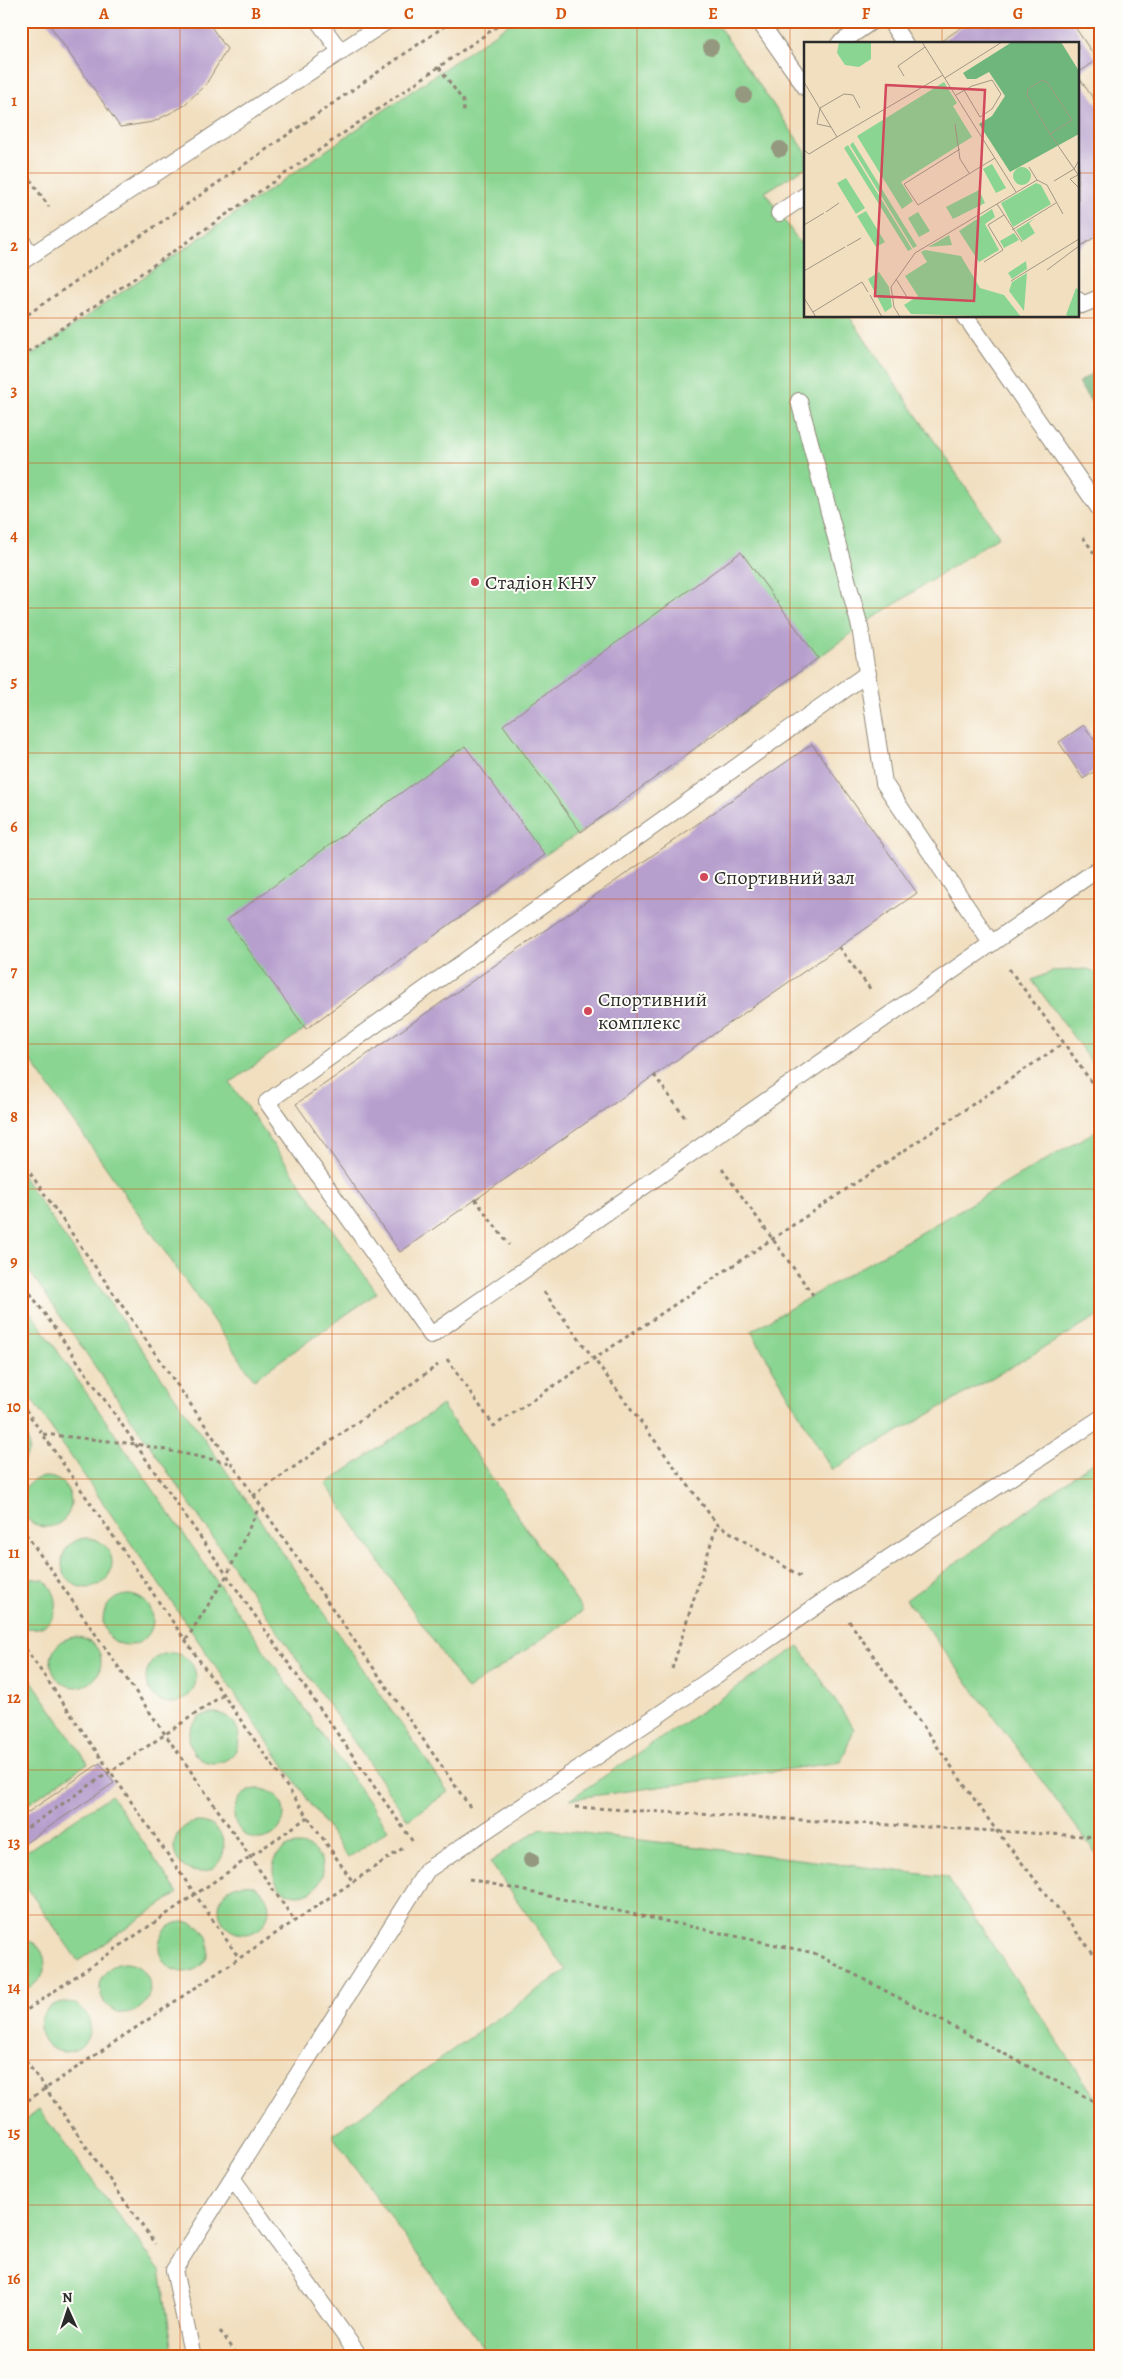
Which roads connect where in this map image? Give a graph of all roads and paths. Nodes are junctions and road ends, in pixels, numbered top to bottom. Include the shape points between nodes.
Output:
1 (318, 21) edge
2 (387, 21) edge
3 (452, 21) edge
4 (505, 21) edge
5 (759, 21) edge
6 (872, 21) edge
7 (890, 21) edge
8 (842, 42) edge
9 (904, 42) edge
10 (341, 52) junction
11 (439, 66) junction
12 (801, 70) edge
13 (464, 115) dead end
14 (21, 166) edge
15 (804, 196) edge
16 (51, 210) dead end
17 (779, 212) dead end
18 (21, 240) edge
19 (26, 258) edge
20 (1101, 297) edge
21 (1080, 302) edge
22 (966, 318) edge
23 (21, 319) edge
24 (21, 357) edge
25 (799, 401) dead end
26 (1101, 512) edge
27 (868, 673) junction
28 (1101, 867) edge
29 (991, 944) junction
30 (839, 947) dead end
31 (889, 1014) junction
32 (1064, 1042) junction
33 (654, 1075) dead end
34 (1101, 1096) edge
35 (704, 1144) junction
36 (21, 1160) edge
37 (475, 1199) dead end
38 (772, 1239) junction
39 (526, 1268) junction
40 (21, 1280) edge
41 (813, 1295) dead end
42 (431, 1335) junction
43 (447, 1359) junction
44 (594, 1359) junction
45 (21, 1403) edge
46 (1101, 1418) edge
47 (43, 1434) junction
48 (136, 1444) junction
49 (230, 1463) junction
50 (253, 1496) junction
51 (260, 1506) junction
52 (717, 1524) junction
53 (21, 1527) edge
54 (227, 1575) junction
55 (831, 1596) junction
56 (186, 1640) junction
57 (21, 1642) edge
58 (671, 1670) dead end
59 (224, 1695) junction
60 (165, 1734) junction
61 (110, 1772) junction
62 (468, 1805) junction
63 (574, 1807) dead end
64 (460, 1810) dead end
65 (308, 1817) junction
66 (487, 1830) junction
67 (996, 1830) junction
68 (21, 1832) edge
69 (421, 1837) dead end
70 (1101, 1837) edge
71 (413, 1842) junction
72 (250, 1856) junction
73 (427, 1870) junction
74 (354, 1882) junction
75 (195, 1894) junction
76 (294, 1921) junction
77 (239, 1958) junction
78 (1101, 1963) edge
79 (21, 2014) edge
80 (21, 2054) edge
81 (44, 2089) junction
82 (21, 2105) edge
83 (1101, 2105) edge
84 (233, 2179) junction
85 (174, 2270) junction
86 (215, 2325) dead end
87 (193, 2357) edge
88 (239, 2357) edge
89 (360, 2357) edge

1 - 10 lane
2 - 10 lane
3 - 23 path
4 - 11 path
5 - 12 lane
6 - 8 lane
7 - 9 lane
10 - 19 lane
11 - 13 path via 463,100
11 - 24 path
14 - 16 path
15 - 17 lane
18 - 19 lane
20 - 21 lane via 1082,305
22 - 26 lane
25 - 27 lane via 860,627
27 - 29 lane via 884,782
27 - 42 lane via 267,1102
28 - 29 lane
29 - 31 lane
29 - 32 path
30 - 31 path
31 - 35 lane
32 - 34 path
32 - 38 path
33 - 35 path
35 - 38 path
35 - 39 lane
36 - 49 path
37 - 39 path
38 - 41 path
38 - 44 path
39 - 42 lane
39 - 44 path
40 - 48 path
42 - 43 path
43 - 44 path via 494,1426
43 - 50 path
44 - 52 path
45 - 47 path
46 - 55 lane
47 - 48 path
47 - 56 path
48 - 49 path
48 - 54 path
49 - 50 path
50 - 51 path
51 - 54 path
51 - 62 path
52 - 55 path
52 - 58 path
53 - 60 path
54 - 56 path
54 - 71 path
55 - 66 lane
55 - 67 path
56 - 59 path
57 - 61 path
59 - 60 path
59 - 65 path
60 - 61 path
60 - 72 path
61 - 68 path
61 - 75 path
62 - 64 path
62 - 66 path
63 - 67 path
65 - 72 path
65 - 74 path
66 - 73 lane
67 - 70 path
67 - 78 path
69 - 71 path
71 - 74 path
72 - 75 path
72 - 76 path
73 - 83 path via 814,1953
73 - 84 lane
74 - 76 path
75 - 77 path
75 - 79 path
76 - 77 path
77 - 81 path
80 - 81 path
81 - 82 path
81 - 85 path
84 - 85 lane
84 - 89 lane
85 - 87 lane
86 - 88 path

